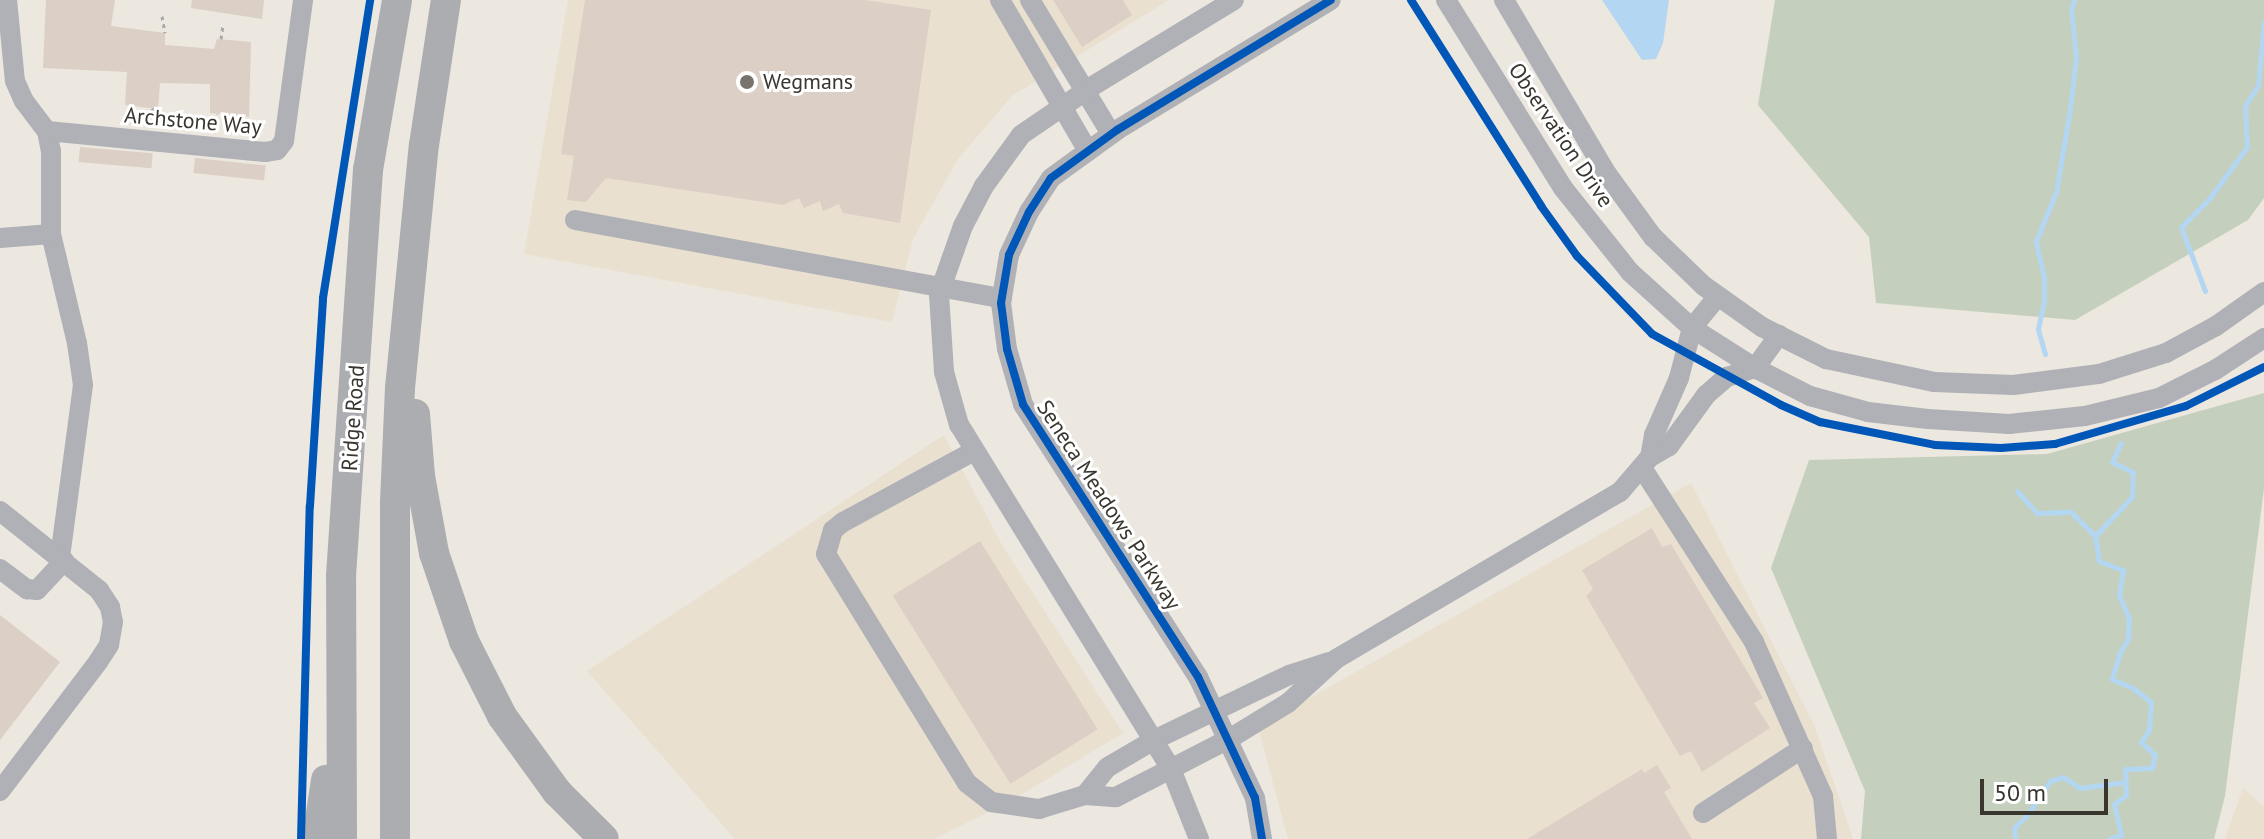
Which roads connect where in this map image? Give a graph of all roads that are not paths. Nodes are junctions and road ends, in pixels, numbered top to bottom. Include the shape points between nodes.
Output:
1 (7, 0) edge
2 (303, 0) edge
3 (397, 0) edge
4 (446, 0) edge
5 (1000, 0) edge
6 (1030, 0) edge
7 (1234, 0) edge
8 (1331, 0) edge
9 (1446, 0) edge
10 (1504, 0) edge
11 (1085, 91) junction
12 (1063, 106) junction
13 (47, 131) junction
14 (1111, 134) junction
15 (1088, 151) junction
16 (575, 220) dead end
17 (51, 234) junction
18 (0, 238) edge
19 (415, 242) junction
20 (941, 287) junction
21 (2264, 292) edge
22 (1718, 296) junction
23 (1002, 298) junction
24 (1692, 328) junction
25 (1779, 335) junction
26 (2264, 338) edge
27 (1755, 368) junction
28 (974, 451) junction
29 (1646, 463) junction
30 (0, 511) edge
31 (62, 559) junction
32 (0, 569) edge
33 (1336, 659) junction
34 (341, 683) junction
35 (1216, 711) junction
36 (1229, 739) junction
37 (1154, 740) junction
38 (1803, 748) junction
39 (1171, 769) junction
40 (0, 791) edge
41 (1085, 795) junction
42 (1703, 813) dead end
43 (317, 839) edge
44 (342, 839) edge
45 (395, 839) edge
46 (604, 839) edge
47 (1199, 839) edge
48 (1262, 839) edge
49 (1827, 839) edge

1 - 13 street via 15,81
2 - 13 street, Archstone Way via 284,141 277,150
3 - 34 highway, Ridge Road via 368,170 341,576
4 - 19 highway, Ridge Road
5 - 12 street
6 - 11 street
7 - 11 street
8 - 14 street, Seneca Meadows Parkway
9 - 24 street, Observation Drive via 1563,188 1630,272
10 - 22 street, Observation Drive via 1607,174 1653,237
11 - 12 street
11 - 14 street
12 - 15 street
12 - 20 street via 1021,135 984,186 947,261
13 - 17 street
14 - 15 street, Seneca Meadows Parkway
15 - 23 street, Seneca Meadows Parkway via 1051,178 1029,212 1009,255
16 - 20 street
17 - 18 street
17 - 31 street via 83,385
19 - 45 highway, Ridge Road via 395,502
19 - 46 highway via 415,426 434,553 464,641 502,716 557,792
20 - 23 street
20 - 28 street via 949,396
21 - 25 street, Observation Drive via 2166,353 2099,374 2013,385 1934,382 1878,372 1826,359
22 - 24 street
22 - 25 street, Observation Drive
23 - 35 street, Seneca Meadows Parkway via 1007,349 1023,404
24 - 27 street, Observation Drive
24 - 29 street
25 - 27 street
26 - 27 street, Observation Drive via 2159,398 2085,416 2009,424 1868,412 1810,396
27 - 29 street via 1727,377 1706,395 1669,446
28 - 37 street
28 - 41 street via 843,522 833,530 826,554 955,767 979,796 1003,806 1039,809
29 - 33 street via 1620,492
29 - 38 street via 1754,642
30 - 31 street
31 - 32 street via 37,590 27,589
31 - 40 street via 99,590 110,607 109,645
33 - 35 street via 1289,675
33 - 36 street via 1288,703
34 - 43 highway
34 - 44 highway, Ridge Road
35 - 36 street, Seneca Meadows Parkway
35 - 37 street
36 - 39 street
36 - 48 street, Seneca Meadows Parkway via 1255,798
37 - 39 street
37 - 41 street via 1108,767
38 - 42 street
38 - 49 street via 1823,796
39 - 41 street via 1116,797
39 - 47 street

